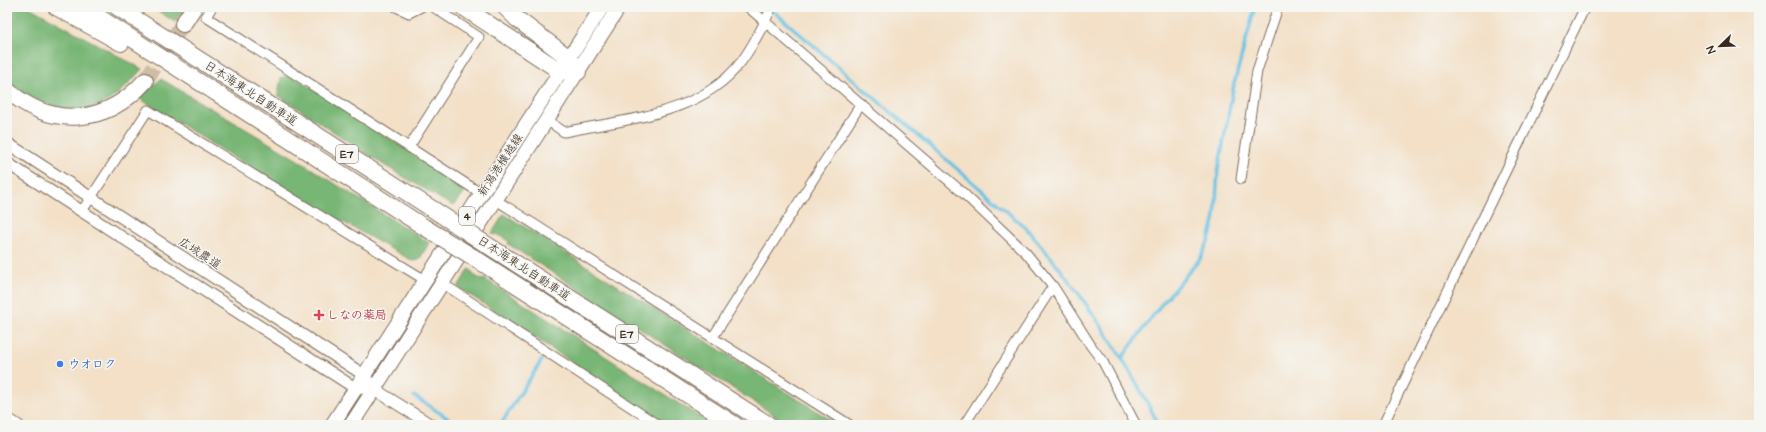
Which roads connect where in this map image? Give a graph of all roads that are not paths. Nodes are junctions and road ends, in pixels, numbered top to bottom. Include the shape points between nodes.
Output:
1 (56, 7) edge
2 (83, 7) edge
3 (117, 7) edge
4 (134, 7) edge
5 (194, 7) edge
6 (212, 7) edge
7 (396, 7) edge
8 (420, 7) edge
9 (433, 7) edge
10 (463, 7) edge
11 (504, 7) edge
12 (602, 7) edge
13 (619, 7) edge
14 (748, 7) edge
15 (772, 7) edge
16 (1278, 7) edge
17 (1585, 7) edge
18 (765, 22) junction
19 (183, 24) tunnel mouth
20 (569, 58) junction
21 (560, 71) junction
22 (578, 72) junction
23 (145, 81) tunnel mouth
24 (7, 90) edge
25 (259, 98) junction
26 (861, 104) junction
27 (252, 116) junction
28 (547, 120) junction
29 (7, 143) edge
30 (409, 147) junction
31 (7, 163) edge
32 (1241, 179) dead end
33 (482, 194) junction
34 (91, 198) junction
35 (496, 200) junction
36 (82, 211) junction
37 (425, 280) junction
38 (442, 283) junction
39 (1053, 286) junction
40 (713, 337) junction
41 (364, 375) junction
42 (355, 388) junction
43 (374, 388) junction
44 (7, 417) edge
45 (19, 425) edge
46 (332, 425) edge
47 (350, 425) edge
48 (431, 425) edge
49 (657, 425) edge
50 (734, 425) edge
51 (769, 425) edge
52 (850, 425) edge
53 (964, 425) edge
54 (1136, 425) edge
55 (1383, 425) edge

1 - 27 highway
2 - 27 highway, 日本海東北自動車道 / E7
3 - 25 highway, 日本海東北自動車道 / E7
4 - 25 highway via 168,29
5 - 19 highway
6 - 30 street via 206,17
7 - 8 street via 409,13
9 - 30 street via 479,37
10 - 21 highway
11 - 20 highway
12 - 20 main road, 新潟港横越線 / 4
13 - 22 main road, 新潟港横越線 / 4
14 - 18 street
15 - 18 street
16 - 32 street via 1256,71
17 - 55 street
18 - 26 street
18 - 28 street via 741,63 723,81 699,98 644,116 564,132
20 - 21 main road, 新潟港横越線 / 4
20 - 22 highway
21 - 22 highway
21 - 33 main road, 新潟港横越線 / 4
22 - 28 main road, 新潟港横越線 / 4
23 - 24 highway via 114,107 86,117 72,118 43,112
25 - 51 highway, 日本海東北自動車道 / E7, bridge
26 - 39 street via 962,192 1026,253
26 - 40 street
27 - 50 highway, 日本海東北自動車道 / E7, bridge
28 - 35 main road, 新潟港横越線 / 4
29 - 34 street, 広域農道
30 - 33 street
31 - 36 street
33 - 37 main road, 新潟港横越線 / 4
34 - 36 street
34 - 37 street via 148,110
34 - 41 street, 広域農道
35 - 38 main road, 新潟港横越線 / 4
35 - 40 street
36 - 42 street
37 - 41 main road, 新潟港横越線 / 4
38 - 43 main road, 新潟港横越線 / 4
38 - 49 street
39 - 53 street
39 - 54 street via 1103,362
40 - 52 street
41 - 42 main road, 新潟港横越線 / 4
41 - 43 street, 広域農道
42 - 43 street
42 - 46 main road, 新潟港横越線 / 4
43 - 47 main road, 新潟港横越線 / 4
43 - 48 street, 広域農道
44 - 45 street

